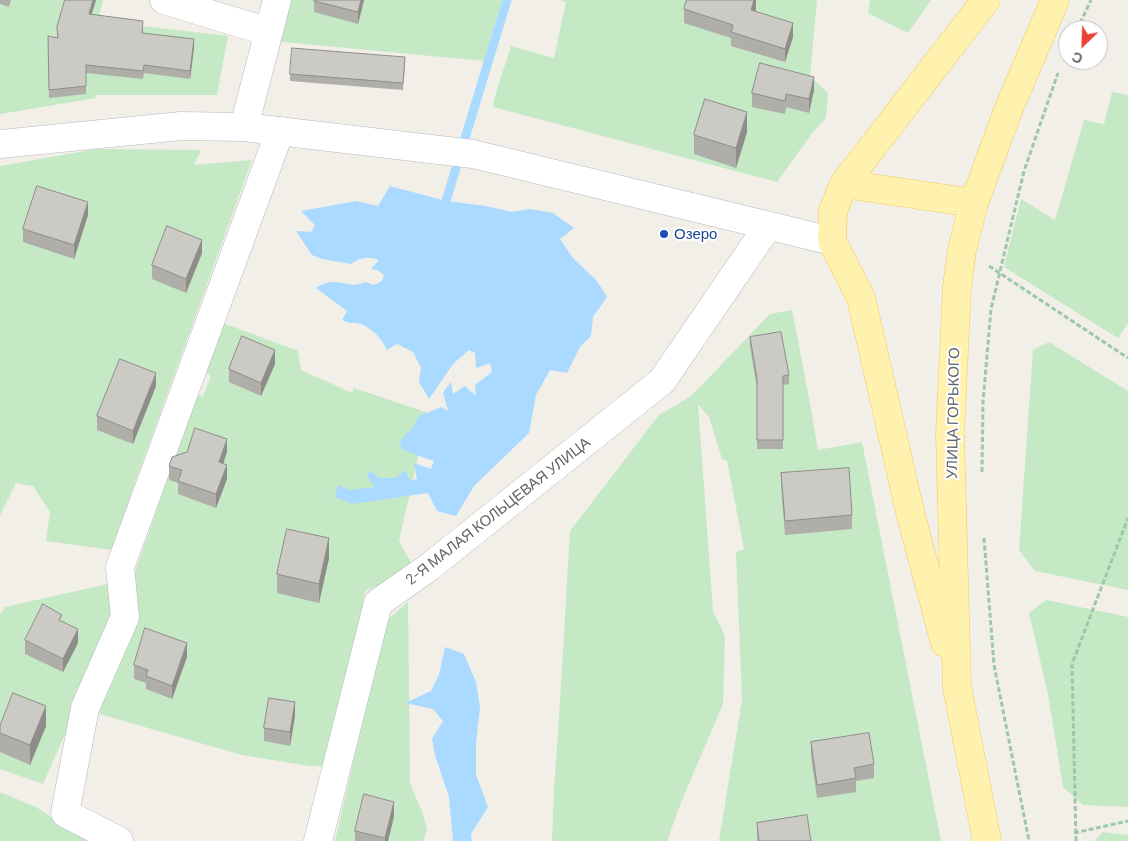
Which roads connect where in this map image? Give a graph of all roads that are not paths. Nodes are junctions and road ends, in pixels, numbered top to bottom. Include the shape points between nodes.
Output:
1 (164, 0) edge
2 (277, 0) edge
3 (986, 0) edge
4 (1055, 0) edge
5 (269, 32) junction
6 (244, 126) junction
7 (280, 131) junction
8 (0, 144) edge
9 (844, 184) junction
10 (974, 202) junction
11 (768, 226) junction
12 (832, 241) junction
13 (957, 687) junction
14 (119, 841) edge
15 (318, 841) edge
16 (987, 841) edge

1 - 5 street
2 - 5 street
3 - 9 main road
4 - 10 main road, УЛИЦА ГОРЬКОГО
5 - 6 street
6 - 7 street
6 - 8 street via 181,126
7 - 11 street via 473,154
7 - 14 street via 120,567 126,616 85,708 65,813
9 - 10 main road
9 - 12 main road via 833,211
10 - 13 main road, УЛИЦА ГОРЬКОГО via 957,287 950,434
11 - 12 street
11 - 15 street, 2-Я МАЛАЯ КОЛЬЦЕВАЯ УЛИЦА via 662,382 428,568 378,603
12 - 13 main road via 861,298 911,516
13 - 16 main road, УЛИЦА ГОРЬКОГО

